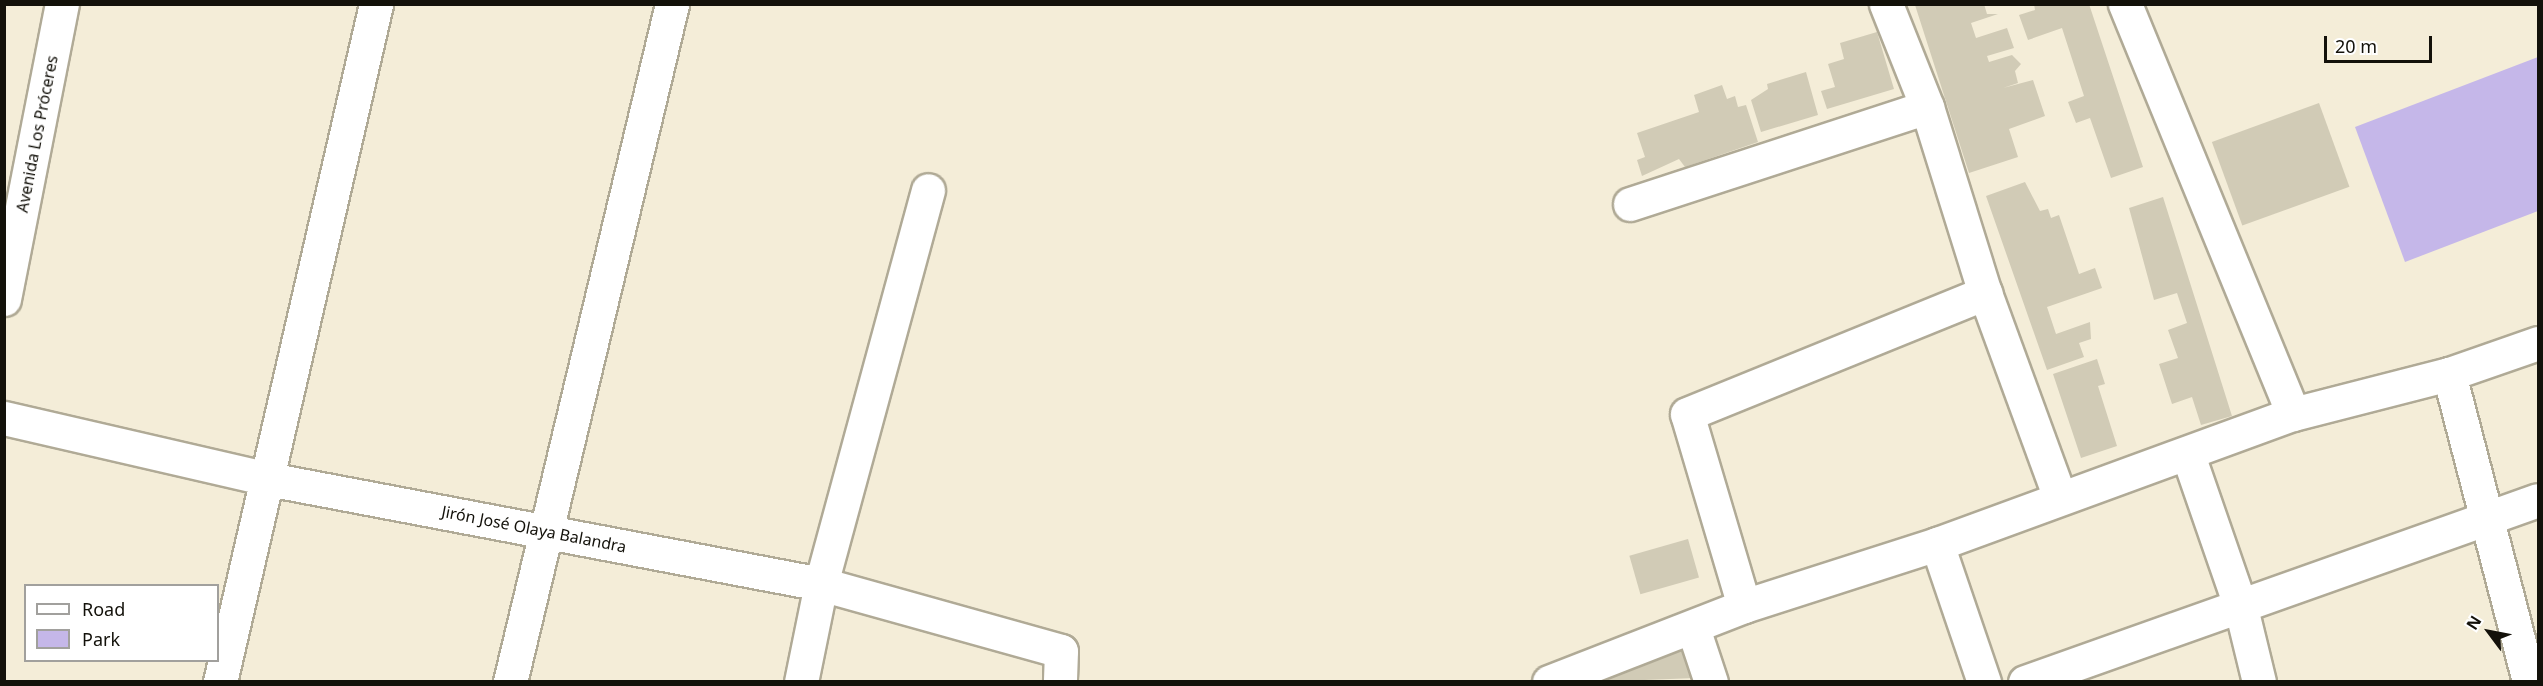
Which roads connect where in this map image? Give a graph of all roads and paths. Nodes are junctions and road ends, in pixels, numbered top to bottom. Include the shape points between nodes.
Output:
1 (62, 4) edge
2 (376, 4) edge
3 (672, 4) edge
4 (1886, 4) edge
5 (2125, 4) edge
6 (1927, 107) junction
7 (928, 190) dead end
8 (1630, 204) dead end
9 (1986, 293) junction
10 (4, 299) edge
11 (2538, 343) edge
12 (2449, 374) junction
13 (2293, 414) junction
14 (4, 418) edge
15 (2188, 455) junction
16 (268, 479) junction
17 (2059, 495) junction
18 (2538, 500) edge
19 (2488, 518) junction
20 (545, 530) junction
21 (1937, 544) junction
22 (821, 584) junction
23 (1744, 606) junction
24 (2241, 608) junction
25 (1693, 628) junction
26 (1060, 666) edge
27 (220, 681) edge
28 (510, 681) edge
29 (801, 681) edge
30 (1549, 681) edge
31 (1711, 681) edge
32 (1984, 681) edge
33 (2025, 681) edge
34 (2259, 681) edge
35 (2529, 681) edge

1 - 10 street, Avenida Los Próceres
2 - 16 street
3 - 20 street
4 - 6 street
5 - 13 street
6 - 8 street
6 - 9 street
7 - 22 street
9 - 17 street
9 - 23 street via 1687,414
11 - 12 street
12 - 13 street
12 - 19 street
13 - 15 street
14 - 16 street, Jirón José Olaya Balandra
15 - 17 street
15 - 24 street
16 - 20 street, Jirón José Olaya Balandra
16 - 27 street
17 - 21 street
18 - 19 street
19 - 24 street
19 - 35 street
20 - 22 street, Jirón José Olaya Balandra
20 - 28 street
21 - 23 street
21 - 32 street
22 - 26 street, Jirón José Olaya Balandra
22 - 29 street
23 - 25 street
24 - 33 street
24 - 34 street
25 - 30 street
25 - 31 street

